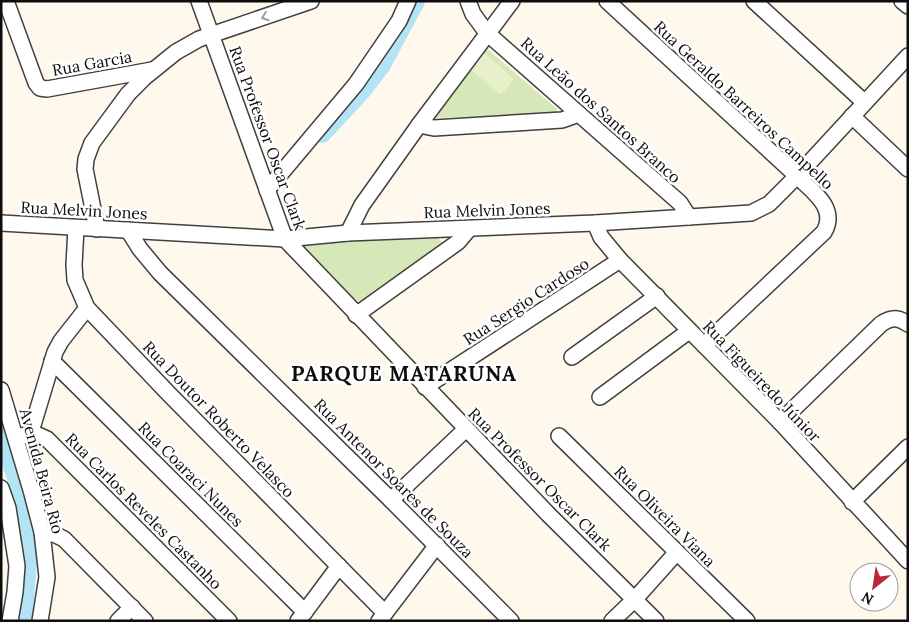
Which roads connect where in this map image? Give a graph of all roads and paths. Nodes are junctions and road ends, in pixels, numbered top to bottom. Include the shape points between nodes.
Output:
1 (6, 1) edge
2 (199, 1) edge
3 (311, 1) edge
4 (408, 1) edge
5 (468, 1) edge
6 (512, 1) edge
7 (607, 1) edge
8 (754, 1) edge
9 (902, 1) edge
10 (908, 6) edge
11 (487, 33) junction
12 (212, 36) junction
13 (908, 56) edge
14 (154, 70) junction
15 (864, 102) junction
16 (579, 114) junction
17 (852, 116) junction
18 (419, 125) junction
19 (908, 169) edge
20 (797, 176) junction
21 (267, 190) junction
22 (689, 217) junction
23 (1, 223) edge
24 (595, 223) junction
25 (76, 228) junction
26 (97, 229) junction
27 (469, 229) junction
28 (128, 230) junction
29 (348, 233) junction
30 (285, 239) junction
31 (620, 260) junction
32 (657, 296) junction
33 (87, 308) junction
34 (356, 315) junction
35 (908, 324) edge
36 (689, 330) junction
37 (704, 345) junction
38 (572, 357) dead end
39 (52, 361) junction
40 (425, 387) junction
41 (1, 390) edge
42 (600, 396) dead end
43 (780, 422) junction
44 (466, 429) junction
45 (23, 435) junction
46 (559, 436) dead end
47 (908, 447) edge
48 (1, 488) edge
49 (392, 500) junction
50 (852, 502) junction
51 (42, 532) junction
52 (437, 545) junction
53 (676, 552) junction
54 (908, 561) edge
55 (339, 566) junction
56 (635, 599) junction
57 (132, 607) junction
58 (301, 616) edge
59 (382, 617) edge
60 (10, 621) edge
61 (40, 621) edge
62 (118, 621) edge
63 (145, 621) edge
64 (229, 621) edge
65 (511, 621) edge
66 (612, 621) edge
67 (656, 621) edge
68 (747, 621) edge

1 - 14 street, Rua Garcia via 40,88
2 - 12 street, Rua Professor Oscar Clark
3 -> 12 street
4 - 21 street via 399,21 356,84
5 - 11 street, Rua Leão dos Santos Branco
6 - 11 street
7 - 20 street, Rua Geraldo Barreiros Campello
8 - 15 street
9 - 10 street
11 - 16 street, Rua Leão dos Santos Branco
11 - 18 street
12 - 14 street via 188,44
12 - 21 street, Rua Professor Oscar Clark
13 - 15 street, Rua Melvin Jones
14 - 26 street via 128,94 88,152 85,169
15 - 17 street, Rua Melvin Jones
16 - 18 street via 562,120 434,128
16 - 22 street, Rua Leão dos Santos Branco via 680,203
17 - 19 street
17 - 20 street, Rua Melvin Jones
18 - 29 street via 362,205
20 - 22 street, Rua Melvin Jones via 761,209 744,214
20 - 37 street, Rua Geraldo Barreiros Campello via 822,201 827,210 828,225
21 - 30 street, Rua Professor Oscar Clark
22 - 24 street, Rua Melvin Jones
23 - 25 street, Rua Melvin Jones
24 - 27 street, Rua Melvin Jones
24 - 31 street, Rua Figueiredo Júnior
25 - 26 street, Rua Melvin Jones
25 - 33 street, Rua Doutor Roberto Velasco via 75,280
26 - 28 street, Rua Melvin Jones
27 - 29 street, Rua Melvin Jones
27 - 34 street via 458,242
28 - 30 street, Rua Melvin Jones
28 - 49 street, Rua Antenor Soares de Souza via 160,273
29 - 30 street, Rua Melvin Jones
30 - 34 street, Rua Professor Oscar Clark
31 - 32 street, Rua Figueiredo Júnior
31 - 40 street, Rua Sergio Cardoso
32 - 36 street, Rua Figueiredo Júnior
32 - 38 street
33 - 39 street via 61,341
33 - 55 street, Rua Doutor Roberto Velasco
34 - 40 street, Rua Professor Oscar Clark
35 - 43 street via 895,318 880,324
36 - 37 street, Rua Figueiredo Júnior
36 - 42 street
37 - 43 street, Rua Figueiredo Júnior
39 - 45 street
39 - 58 street, Rua Coaraci Nunes
40 - 44 street, Rua Professor Oscar Clark
41 - 45 street, Avenida Beira Rio
43 - 50 street, Rua Figueiredo Júnior
44 - 49 street
44 - 56 street, Rua Professor Oscar Clark
45 - 51 street, Avenida Beira Rio
45 - 64 street, Rua Carlos Reveles Castanho via 47,440
46 - 53 street, Rua Oliveira Viana
47 - 50 street
48 - 60 street via 8,508 16,566
49 - 52 street, Rua Antenor Soares de Souza
50 - 54 street, Rua Figueiredo Júnior
51 - 57 street via 64,539
51 - 61 street, Avenida Beira Rio via 47,577
52 - 59 street
52 - 65 street, Rua Antenor Soares de Souza
53 - 56 street
53 - 68 street, Rua Oliveira Viana
55 - 58 street
55 - 59 street, Rua Doutor Roberto Velasco
56 - 66 street
56 - 67 street, Rua Professor Oscar Clark
57 - 62 street
57 - 63 street

